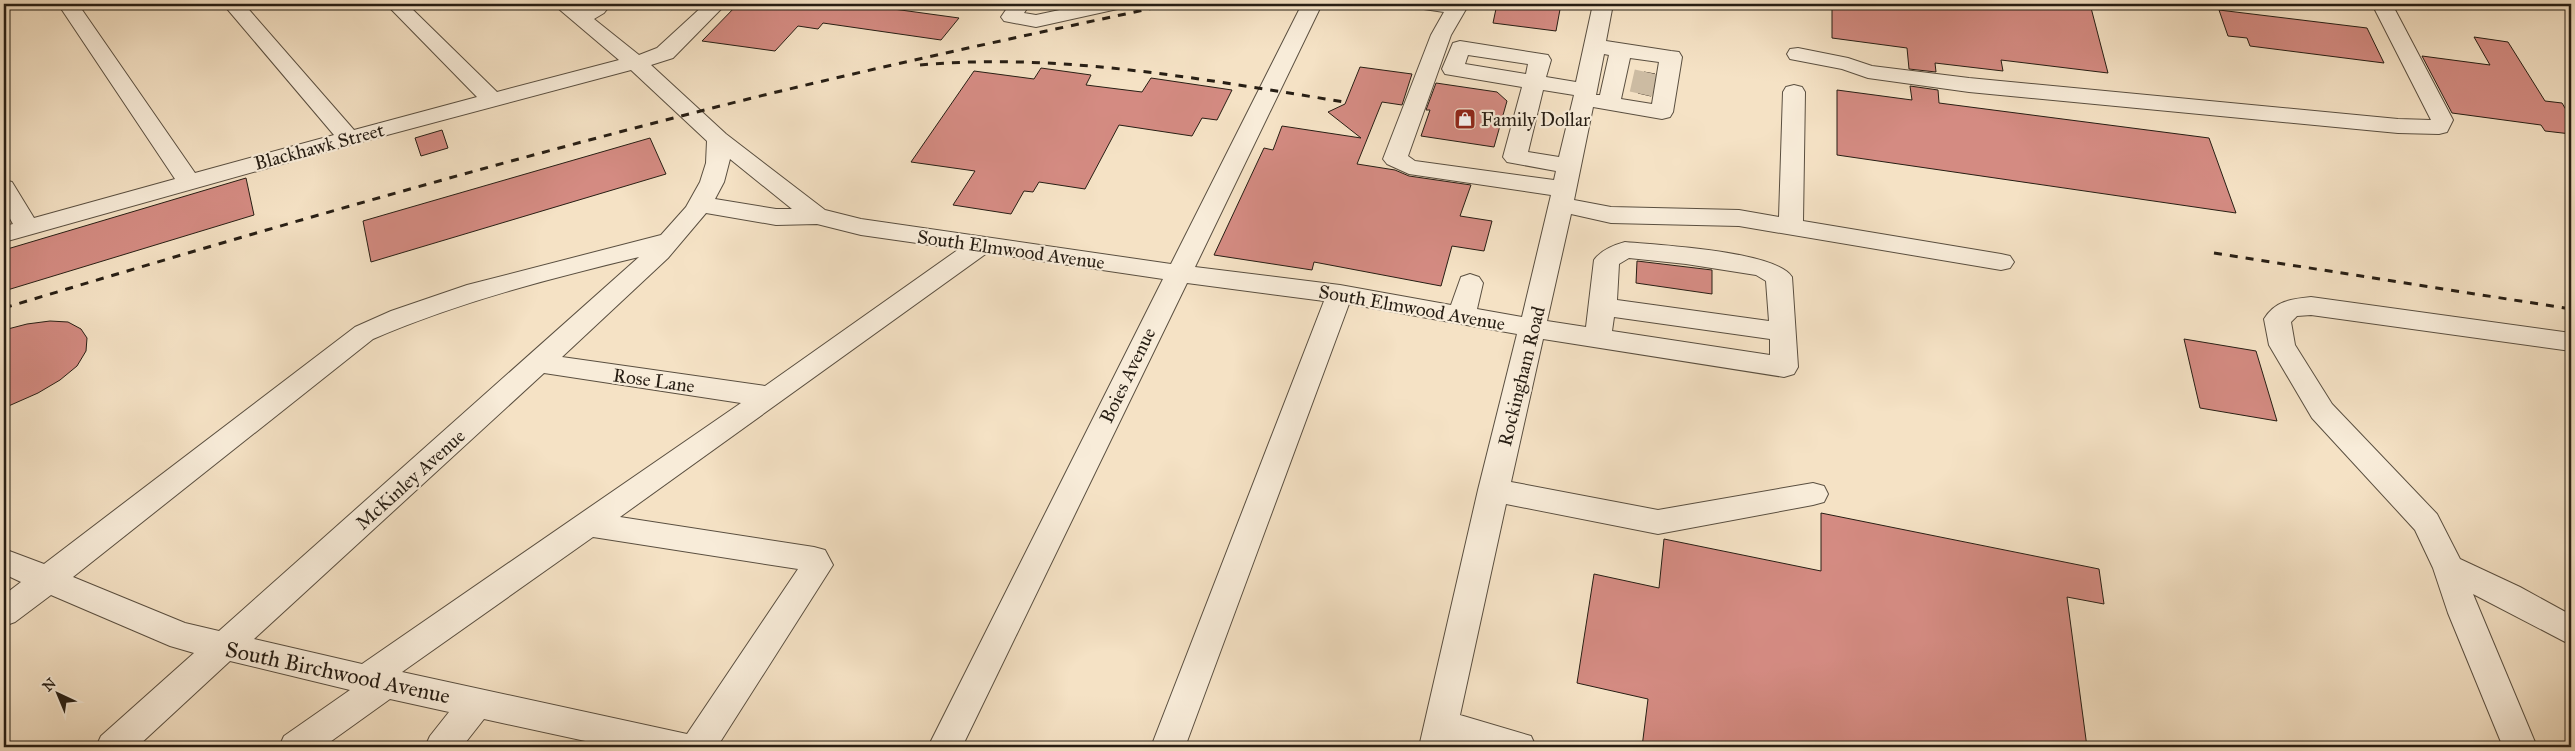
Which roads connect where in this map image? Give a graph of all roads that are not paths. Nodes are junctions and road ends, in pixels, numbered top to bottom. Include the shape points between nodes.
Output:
1 (68, 4) edge
2 (233, 4) edge
3 (396, 4) edge
4 (601, 4) edge
5 (716, 4) edge
6 (1115, 4) edge
7 (1312, 4) edge
8 (1424, 4) edge
9 (1603, 4) edge
10 (2382, 4) edge
11 (1459, 6) edge
12 (571, 11) edge
13 (1016, 11) edge
14 (1594, 46) junction
15 (1621, 50) junction
16 (1798, 54) dead end
17 (636, 63) junction
18 (1794, 92) dead end
19 (1592, 97) junction
20 (492, 100) junction
21 (349, 138) junction
22 (718, 139) junction
23 (189, 182) junction
24 (4, 186) edge
25 (1563, 186) junction
26 (699, 204) junction
27 (817, 216) junction
28 (1791, 227) junction
29 (27, 228) junction
30 (4, 234) edge
31 (670, 240) junction
32 (982, 244) junction
33 (2001, 262) dead end
34 (1177, 273) junction
35 (1470, 283) dead end
36 (1340, 294) junction
37 (1603, 307) junction
38 (1462, 315) junction
39 (1533, 328) junction
40 (1783, 332) junction
41 (1597, 339) junction
42 (2571, 342) edge
43 (538, 363) junction
44 (770, 397) junction
45 (1493, 490) junction
46 (1813, 494) dead end
47 (587, 524) junction
48 (4, 561) edge
49 (2448, 568) junction
50 (46, 579) junction
51 (4, 613) edge
52 (2571, 630) edge
53 (224, 647) junction
54 (376, 681) junction
55 (477, 702) junction
56 (1438, 736) edge
57 (113, 747) edge
58 (296, 747) edge
59 (442, 747) edge
60 (682, 747) edge
61 (698, 747) edge
62 (945, 747) edge
63 (1168, 747) edge
64 (1519, 747) edge
65 (2520, 747) edge

1 - 23 street
2 - 21 street
3 - 20 street
4 - 12 street via 597,9
5 - 17 street via 666,53
6 - 13 street via 1036,21
7 - 34 street, Boies Avenue
8 - 11 street
9 - 14 street, Rockingham Road
10 - 16 street via 2442,120 2439,127 2398,126 1969,85 1868,72 1848,64
11 - 25 street via 1441,35 1395,159 1410,167
12 - 17 street, South Elmwood Avenue
14 - 15 street
14 - 19 street, Rockingham Road
15 - 19 street
15 - 19 street via 1644,82
17 - 20 street, Blackhawk Street
17 - 22 street, South Elmwood Avenue
18 - 28 street
19 - 25 street, Rockingham Road
19 - 25 street via 1534,81 1515,157
20 - 21 street, Blackhawk Street
21 - 23 street, Blackhawk Street
22 - 26 street, McKinley Avenue via 717,166
22 - 27 street, South Elmwood Avenue
23 - 29 street, Blackhawk Street
24 - 29 street
25 - 28 street via 1612,215 1739,218
25 - 39 street, Rockingham Road
26 - 27 street via 776,217
26 - 31 street, McKinley Avenue
27 - 32 street, South Elmwood Avenue via 861,227
28 - 33 street
29 - 30 street, Blackhawk Street
31 - 43 street, McKinley Avenue
31 - 50 street via 454,297 408,312 364,333
32 - 34 street, South Elmwood Avenue
32 - 44 street
34 - 36 street, South Elmwood Avenue
34 - 62 street, Boies Avenue
35 - 38 street
36 - 38 street, South Elmwood Avenue
36 - 63 street
37 - 40 street
37 - 40 street via 1607,260 1625,250 1686,256 1763,268 1779,277
37 - 41 street
38 - 39 street, South Elmwood Avenue
39 - 41 street, South Elmwood Avenue
39 - 45 street, Rockingham Road
40 - 41 street, South Elmwood Avenue via 1784,367
42 - 49 street via 2311,306 2290,308 2277,319 2282,345 2322,411 2426,522
43 - 44 street, Rose Lane
43 - 53 street, McKinley Avenue
44 - 47 street
45 - 46 street via 1658,522
45 - 56 street, Rockingham Road
47 - 54 street
47 - 61 street via 814,559 817,565
48 - 50 street, South Birchwood Avenue
49 - 52 street
49 - 65 street
50 - 51 street
50 - 53 street, South Birchwood Avenue via 181,636
53 - 54 street, South Birchwood Avenue
53 - 57 street, McKinley Avenue
54 - 55 street, South Birchwood Avenue
54 - 58 street
55 - 59 street
55 - 60 street, South Birchwood Avenue
56 - 64 street

